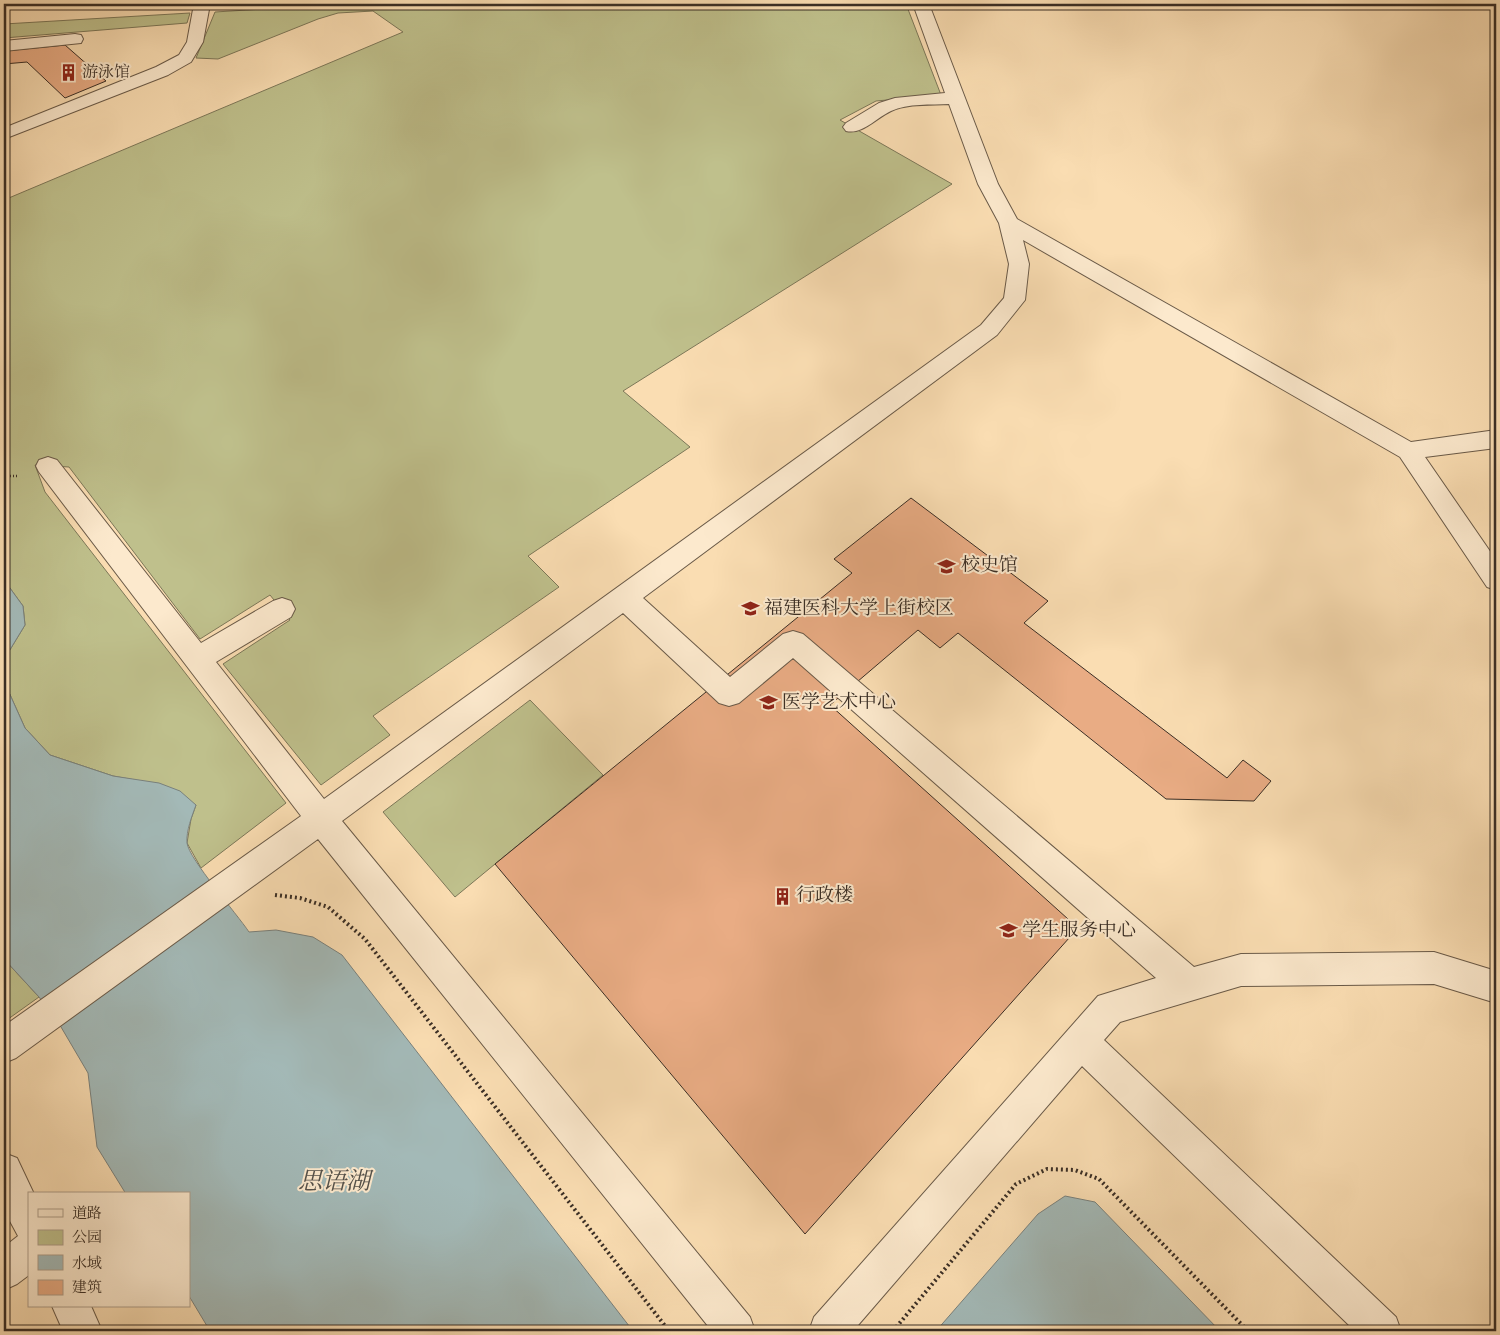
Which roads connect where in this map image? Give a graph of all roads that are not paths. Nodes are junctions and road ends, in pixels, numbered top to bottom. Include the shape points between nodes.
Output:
1 (202, 4) edge
2 (921, 4) edge
3 (75, 39) dead end
4 (4, 46) edge
5 (956, 98) junction
6 (852, 126) dead end
7 (4, 134) edge
8 (1009, 223) junction
9 (1496, 439) edge
10 (1408, 451) junction
11 (48, 466) dead end
12 (1496, 580) edge
13 (624, 597) junction
14 (282, 609) dead end
15 (197, 660) junction
16 (321, 819) junction
17 (1189, 985) junction
18 (1496, 987) edge
19 (1081, 1041) junction
20 (9, 1042) edge
21 (4, 1171) edge
22 (28, 1220) edge
23 (28, 1251) edge
24 (4, 1271) edge
25 (72, 1308) edge
26 (83, 1331) edge
27 (736, 1331) edge
28 (828, 1331) edge
29 (1382, 1331) edge

1 - 7 street via 195,42 185,58 162,71
2 - 5 street
3 - 4 street
5 - 6 street via 885,107
5 - 8 street via 988,184
8 - 10 street
8 - 13 street via 1019,264 1014,300 989,330
9 - 10 street
10 - 12 street
11 - 15 street
13 - 16 street
13 - 17 street via 729,694 793,642
14 - 15 street
15 - 16 street
16 - 20 street
16 - 27 street
17 - 18 street via 1241,970 1434,968
17 - 19 street via 1110,1008
19 - 28 street
19 - 29 street
21 - 22 street
23 - 24 street
25 - 26 street

